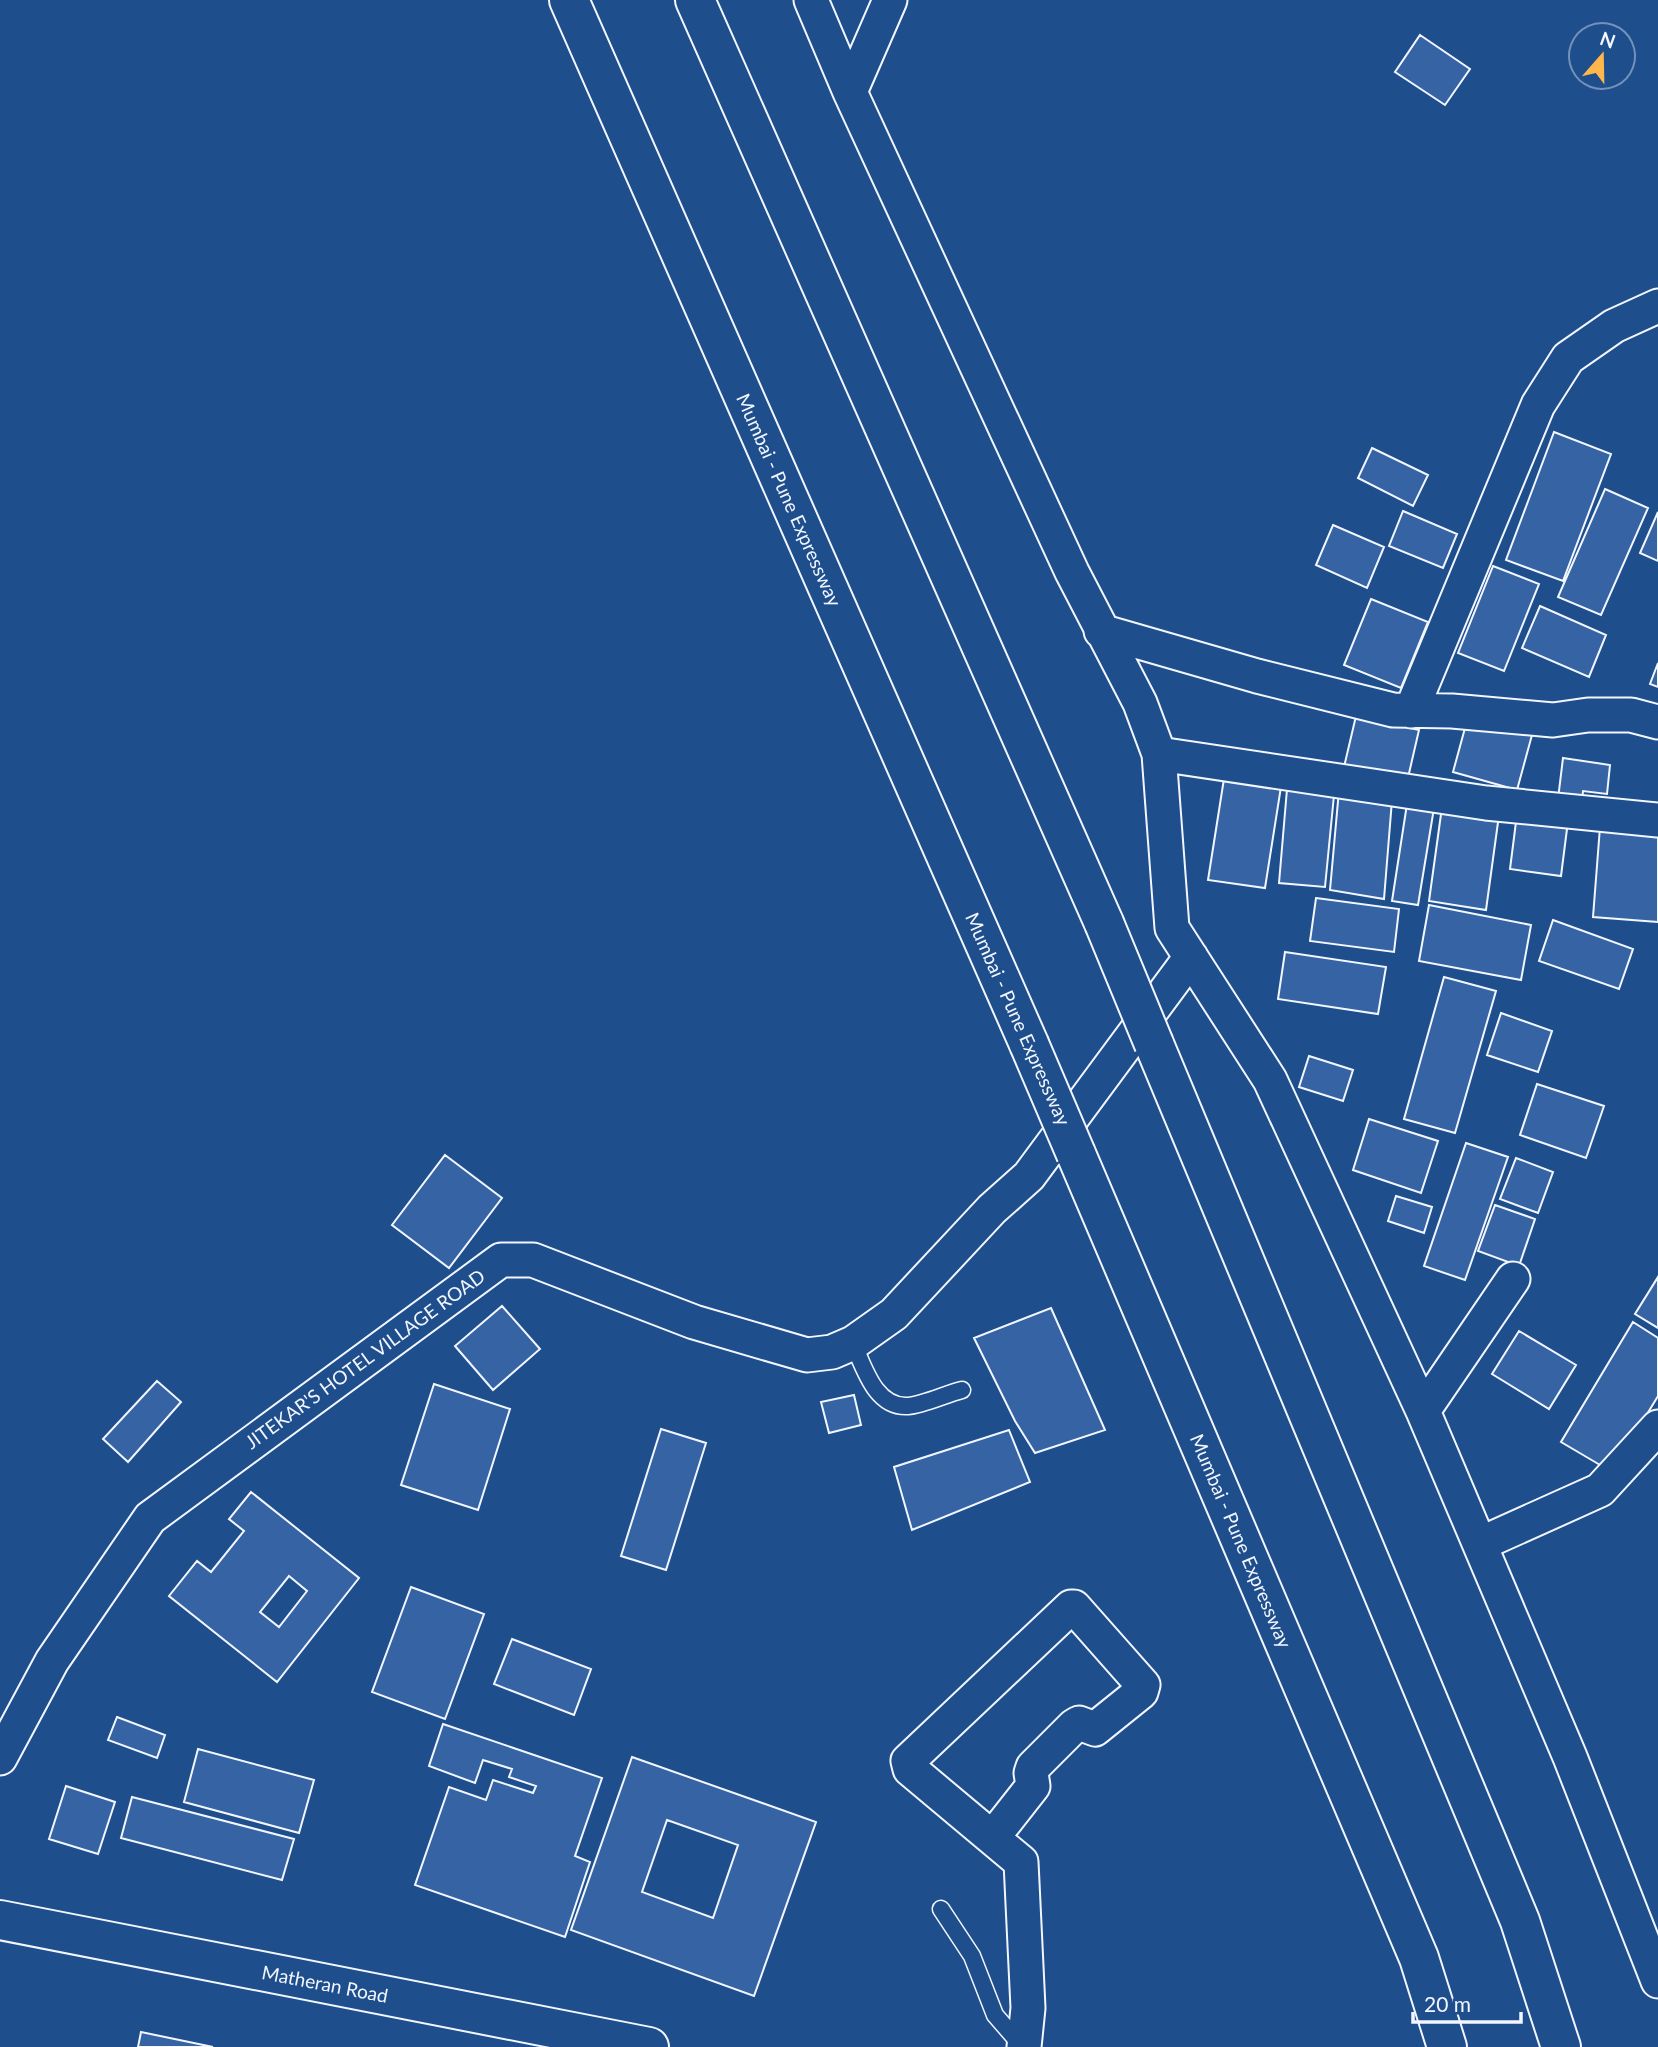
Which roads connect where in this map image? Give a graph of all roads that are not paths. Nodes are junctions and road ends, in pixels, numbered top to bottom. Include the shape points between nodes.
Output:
1 (569, 0) edge
2 (695, 0) edge
3 (811, 0) edge
4 (890, 0) edge
5 (850, 92) junction
6 (1658, 306) edge
7 (1101, 631) junction
8 (1411, 711) junction
9 (1658, 722) edge
10 (1159, 754) junction
11 (1658, 820) edge
12 (1191, 957) junction
13 (1513, 1279) dead end
14 (853, 1343) junction
15 (962, 1390) dead end
16 (1423, 1411) junction
17 (1658, 1427) edge
18 (1480, 1544) junction
19 (0, 1758) edge
20 (993, 1837) junction
21 (941, 1909) dead end
22 (0, 1920) edge
23 (1656, 1966) edge
24 (649, 2047) edge
25 (1024, 2047) edge
26 (1447, 2047) edge
27 (1561, 2047) edge

1 - 26 main road, Mumbai - Pune Expressway, bridge via 1029,1044 1419,1958
2 - 27 main road, bridge via 1104,923 1520,1921
3 - 5 street
4 - 5 street
5 - 7 street
6 - 8 street via 1614,326 1568,358 1538,405
7 - 8 street via 1257,676
7 - 10 street via 1140,703
8 - 9 street via 1553,720 1630,715
10 - 11 street via 1486,803
10 - 12 street via 1172,928
12 - 14 street, JITEKAR'S HOTEL VILLAGE ROAD via 1029,1176 894,1314
12 - 16 street via 1270,1080
13 - 16 street
14 - 15 lane via 875,1390 888,1403 908,1406
14 - 19 street, JITEKAR'S HOTEL VILLAGE ROAD via 807,1355 694,1322 533,1260 501,1260 150,1518 52,1661
16 - 18 street
17 - 18 street via 1600,1490
18 - 23 street
20 - 20 street via 910,1769 908,1761 1074,1607 1143,1685 1141,1692 1095,1729 1079,1723 1074,1726 1033,1767 1033,1786
20 - 25 street via 1021,1862 1028,2008
21 - 25 lane via 972,1956 995,2015
22 - 24 main road, Matheran Road

